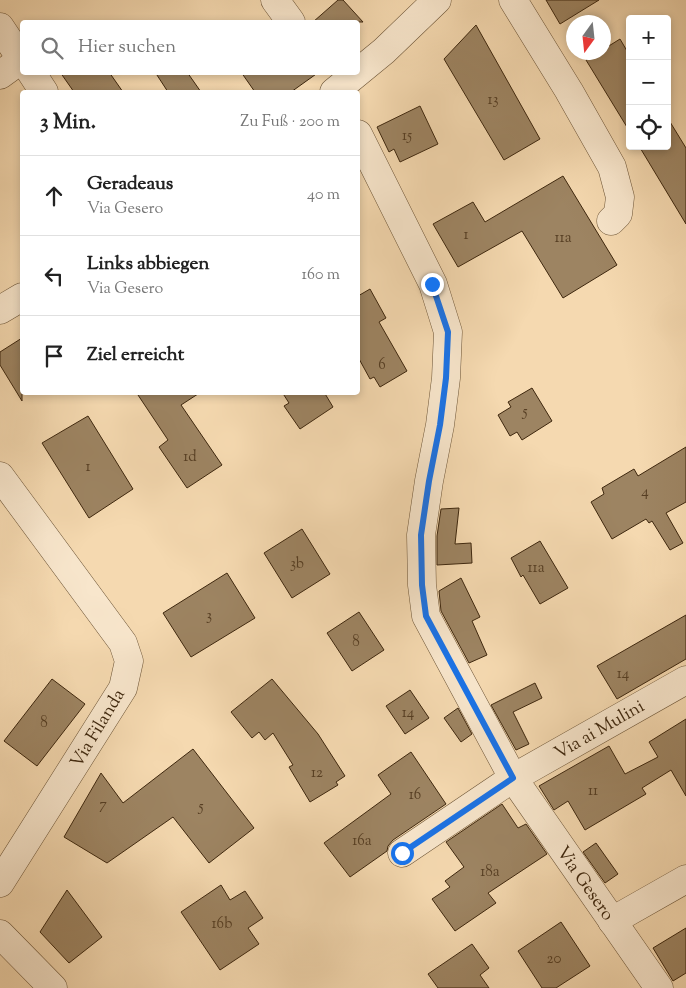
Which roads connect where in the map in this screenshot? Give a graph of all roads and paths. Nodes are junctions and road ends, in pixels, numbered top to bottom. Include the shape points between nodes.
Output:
1 (275, 0) edge
2 (437, 0) edge
3 (513, 0) edge
4 (290, 20) edge
5 (0, 27) edge
6 (20, 57) edge
7 (20, 61) edge
8 (360, 69) edge
9 (0, 75) edge
10 (33, 75) edge
11 (351, 75) edge
12 (335, 87) edge
13 (43, 90) edge
14 (360, 138) edge
15 (611, 221) dead end
16 (20, 298) edge
17 (0, 310) edge
18 (0, 476) edge
19 (686, 680) edge
20 (513, 778) junction
21 (402, 853) dead end
22 (686, 879) edge
23 (0, 883) edge
24 (612, 922) junction
25 (0, 934) edge
26 (53, 988) edge
27 (659, 988) edge

1 - 4 street
2 - 8 street via 384,51
3 - 15 street via 612,167 620,197 618,214
5 - 6 street
7 - 9 street
10 - 13 street
11 - 12 street
14 - 20 street, Via Gesero via 432,284 448,332 446,378 421,535 426,616
16 - 17 street
18 - 23 street, Via Filanda via 123,642 129,661 123,688
19 - 20 street, Via ai Mulini
20 - 21 street
20 - 24 street, Via Gesero
22 - 24 street
24 - 27 street, Via Gesero
25 - 26 street

